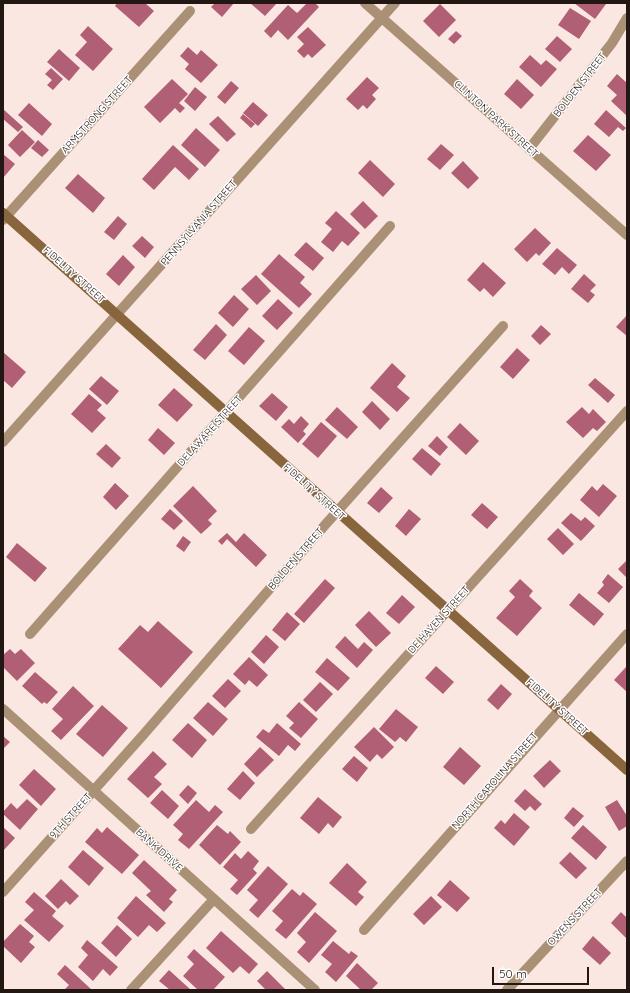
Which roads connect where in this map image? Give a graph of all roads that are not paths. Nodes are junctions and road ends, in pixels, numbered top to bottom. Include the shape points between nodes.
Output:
1 (365, 3) edge
2 (395, 3) edge
3 (190, 10) dead end
4 (382, 18) junction
5 (627, 18) edge
6 (529, 149) junction
7 (4, 216) edge
8 (390, 226) dead end
9 (627, 235) edge
10 (118, 315) junction
11 (503, 326) dead end
12 (627, 411) edge
13 (226, 413) junction
14 (3, 442) edge
15 (337, 512) junction
16 (447, 611) junction
17 (30, 634) dead end
18 (627, 634) edge
19 (560, 708) junction
20 (3, 709) edge
21 (138, 740) joint
22 (627, 770) edge
23 (94, 790) junction
24 (251, 830) dead end
25 (627, 861) edge
26 (3, 892) edge
27 (214, 898) junction
28 (364, 930) dead end
29 (131, 990) edge
30 (315, 990) edge
31 (507, 990) edge

1 - 4 street, CLINTON PARK STREET
2 - 4 street, PENNSYLVANIA STREET
3 - 7 street, ARMSTRONG STREET
4 - 6 street, CLINTON PARK STREET
4 - 10 street, PENNSYLVANIA STREET
5 - 6 street, BOLDEN STREET via 612,44
6 - 9 street, CLINTON PARK STREET
7 - 10 main road, FIDELITY STREET
8 - 13 street, DELAWARE STREET
10 - 13 main road, FIDELITY STREET
10 - 14 street, PENNSYLVANIA STREET
11 - 15 street, BOLDEN STREET
12 - 16 street, DE HAVEN STREET
13 - 15 main road, FIDELITY STREET
13 - 17 street, DELAWARE STREET
15 - 16 main road, FIDELITY STREET
15 - 21 street, BOLDEN STREET
16 - 19 main road, FIDELITY STREET
16 - 24 street, DE HAVEN STREET
18 - 19 street, NORTH CAROLINA STREET
19 - 22 main road, FIDELITY STREET
19 - 28 street, NORTH CAROLINA STREET
20 - 23 street, BANK DRIVE
21 - 23 street, 9TH STREET
23 - 26 street, 9TH STREET
23 - 27 street, BANK DRIVE
25 - 31 street, OWENS STREET
27 - 29 street
27 - 30 street, BANK DRIVE

